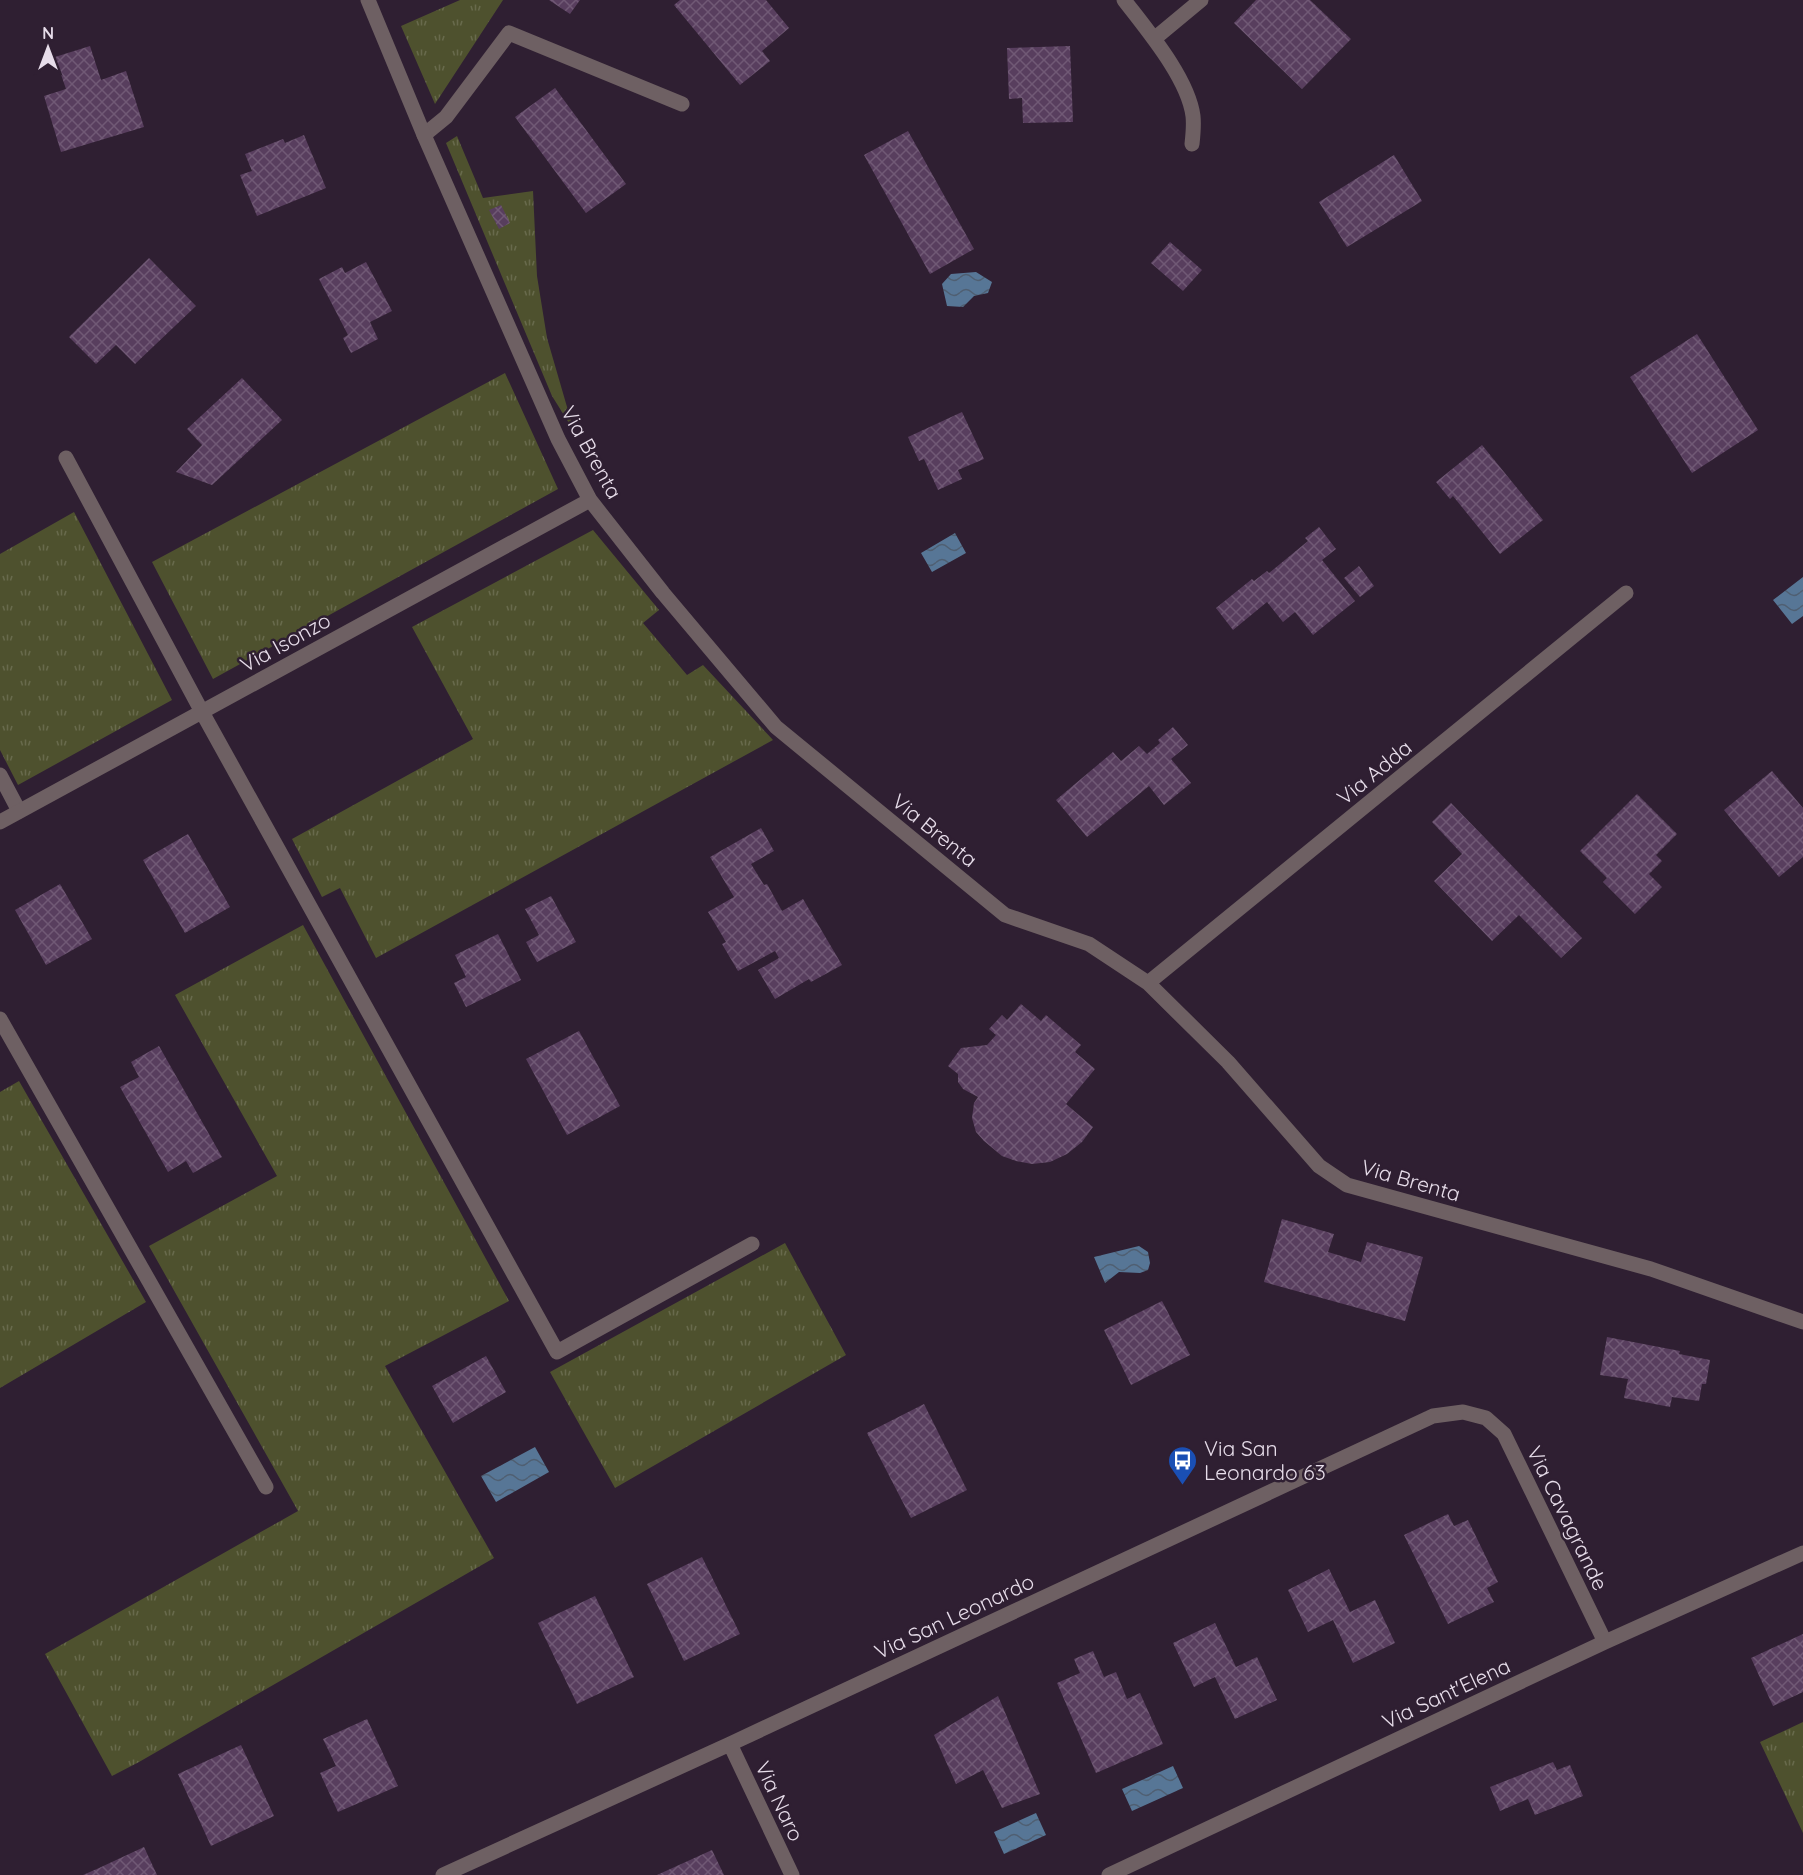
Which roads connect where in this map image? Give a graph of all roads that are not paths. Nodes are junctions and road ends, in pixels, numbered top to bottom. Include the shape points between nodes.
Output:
1 (368, 0) edge
2 (1124, 0) edge
3 (1201, 0) edge
4 (1154, 39) junction
5 (682, 104) dead end
6 (424, 135) junction
7 (1192, 144) dead end
8 (66, 458) dead end
9 (590, 500) junction
10 (1626, 593) dead end
11 (202, 712) junction
12 (0, 775) edge
13 (19, 811) junction
14 (0, 822) edge
15 (1148, 983) junction
16 (0, 1019) edge
17 (752, 1244) dead end
18 (1803, 1322) edge
19 (1486, 1418) joint
20 (266, 1487) dead end
21 (1803, 1553) edge
22 (1605, 1642) junction
23 (730, 1744) junction
24 (443, 1875) edge
25 (792, 1875) edge
26 (1109, 1875) edge

1 - 6 street, Via Brenta
2 - 4 street
3 - 4 street
4 - 7 street via 1181,79 1193,115
5 - 6 street via 509,33 446,117
6 - 9 street, Via Brenta via 558,439
8 - 11 street
9 - 11 street, Via Isonzo
9 - 15 street, Via Brenta via 776,727 1005,915 1089,944
10 - 15 street, Via Adda
11 - 13 street, Via Isonzo
11 - 17 street via 557,1352
12 - 13 street
13 - 14 street, Via Isonzo
15 - 18 street, Via Brenta via 1228,1062 1319,1166 1347,1185 1651,1269
16 - 20 street
19 - 22 street, Via Cavagrande via 1504,1434
19 - 23 street, Via San Leonardo via 1463,1412 1433,1416
21 - 22 street, Via Sant'Elena
22 - 26 street, Via Sant'Elena
23 - 24 street, Via San Leonardo
23 - 25 street, Via Naro

